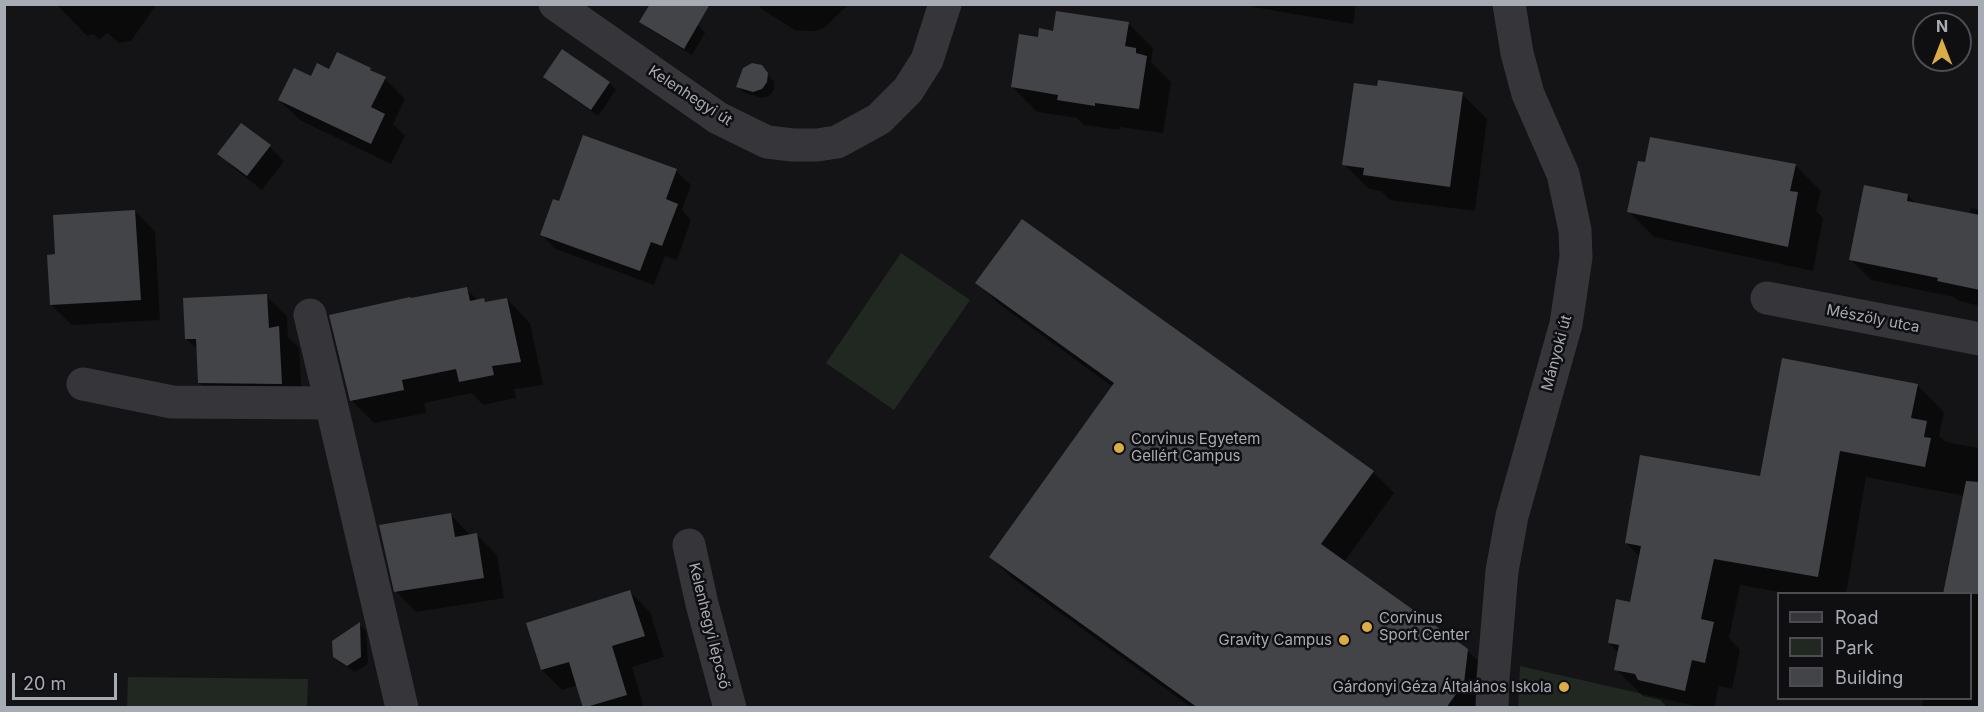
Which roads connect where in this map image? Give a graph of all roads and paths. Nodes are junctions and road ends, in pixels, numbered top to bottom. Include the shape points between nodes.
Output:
1 (555, 4) edge
2 (945, 4) edge
3 (1509, 4) edge
4 (1767, 298) dead end
5 (310, 315) dead end
6 (1980, 339) edge
7 (83, 384) dead end
8 (330, 403) junction
9 (689, 545) dead end
10 (402, 708) edge
11 (730, 708) edge
12 (1492, 708) edge

1 - 2 street, Kelenhegyi út via 718,118 767,142 793,145 837,142 879,119 908,90 927,60
3 - 12 street, Mányoki út via 1528,94 1563,174 1575,230 1576,257 1566,324 1512,516 1503,571
4 - 6 street, Mészöly utca
5 - 8 street
7 - 8 street via 172,402
8 - 10 street
9 - 11 street, Kelenhegyi lépcső

